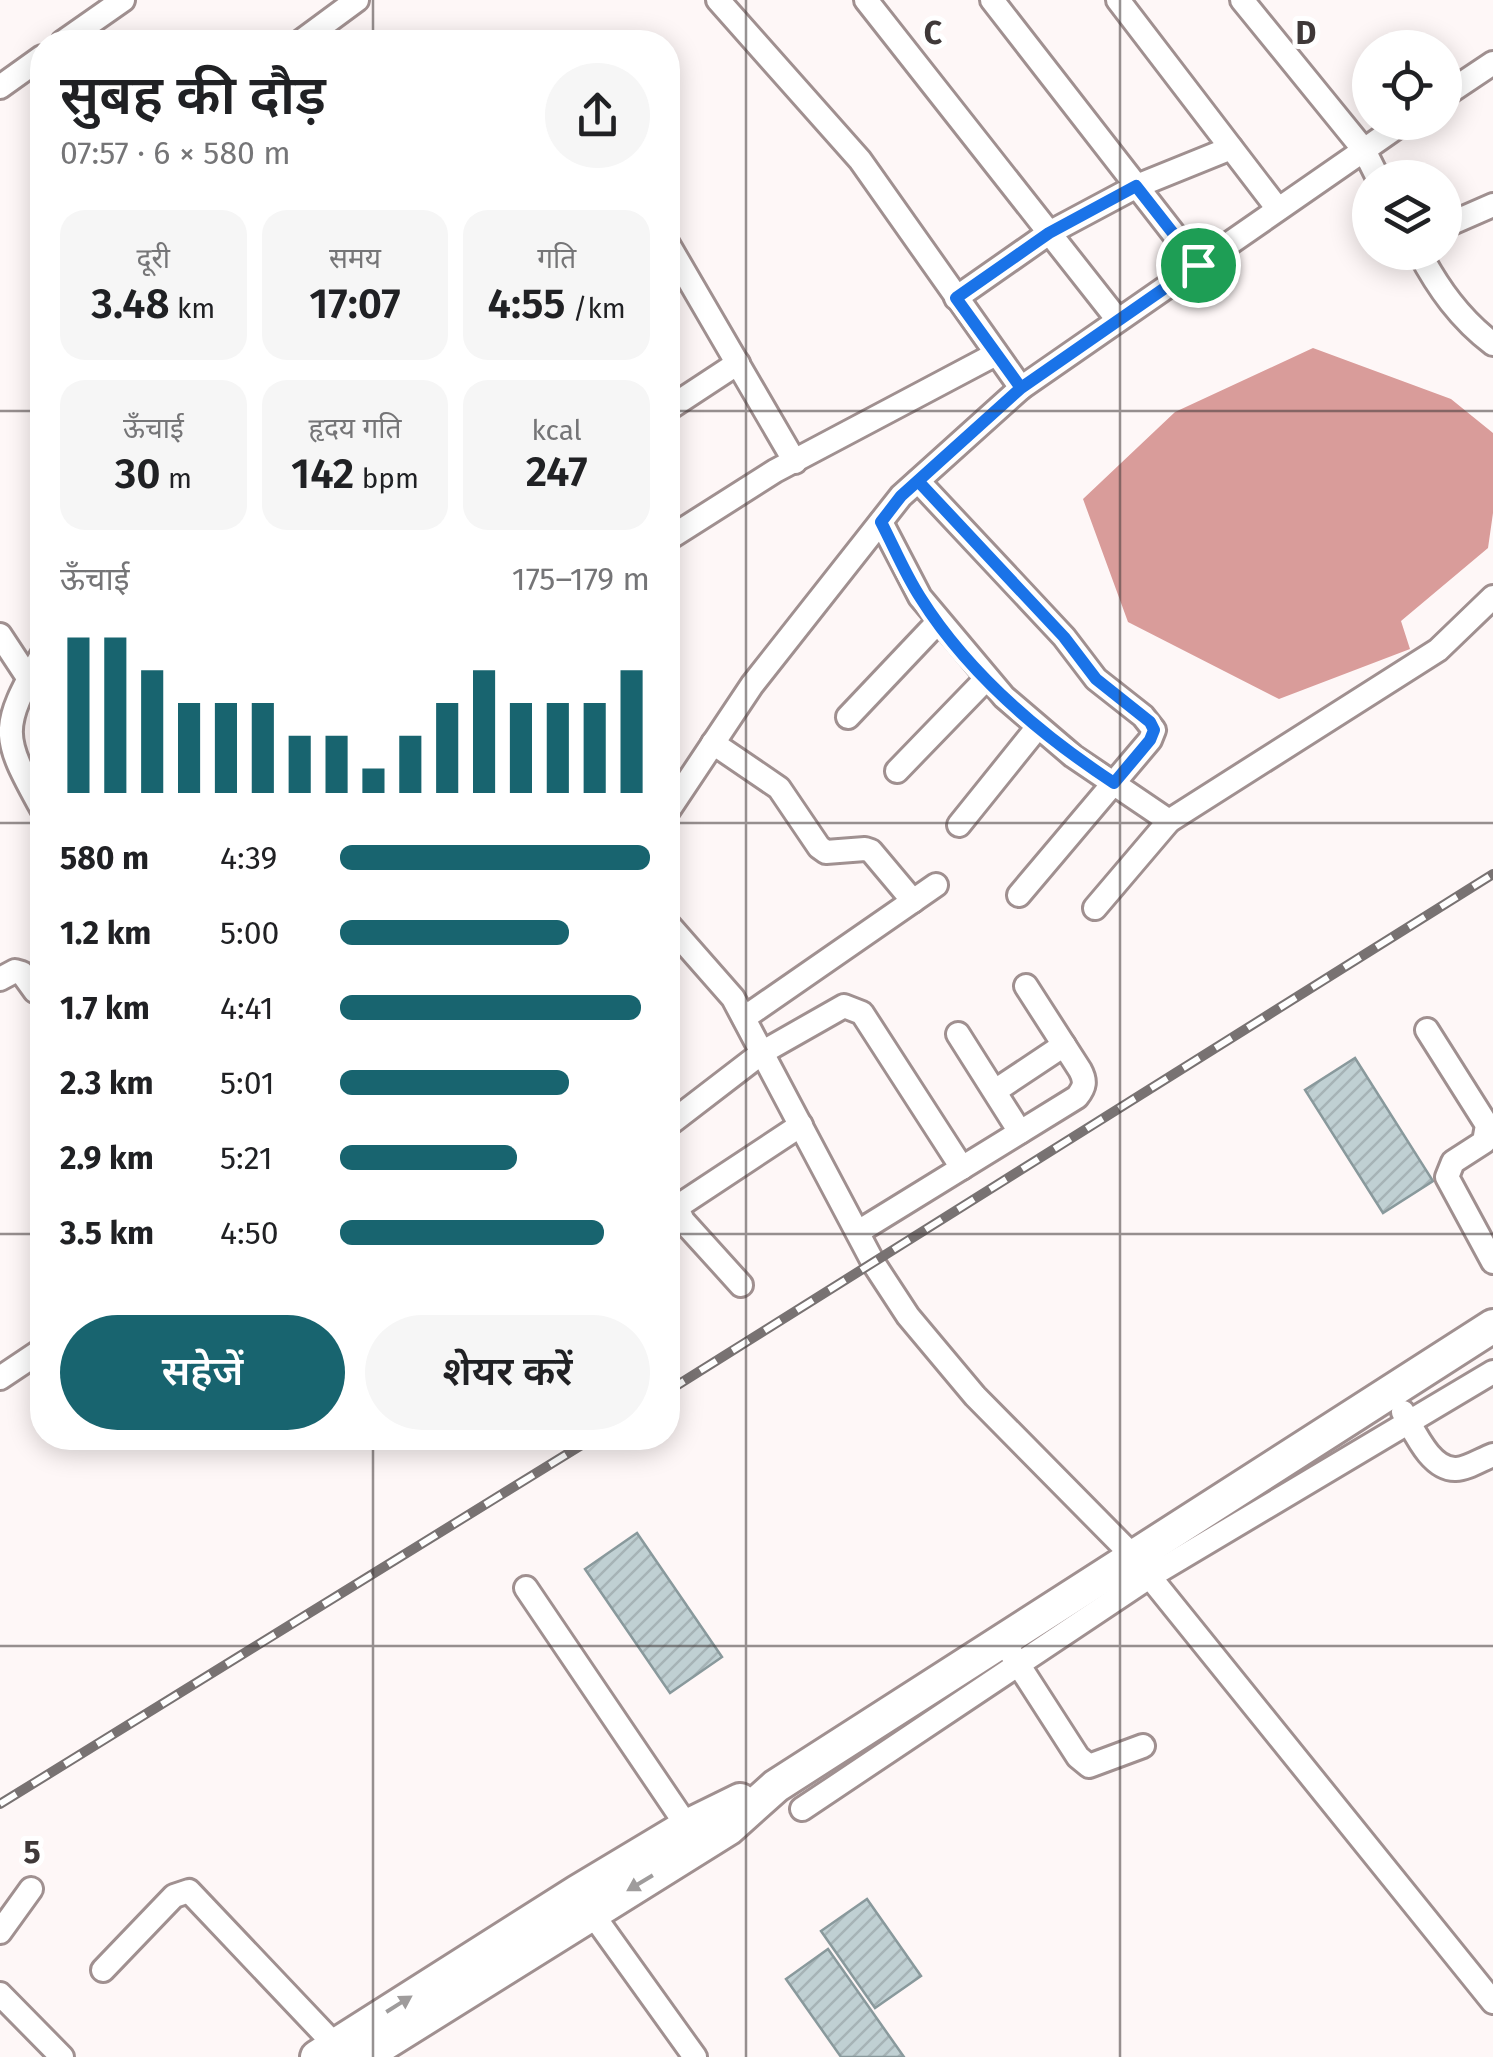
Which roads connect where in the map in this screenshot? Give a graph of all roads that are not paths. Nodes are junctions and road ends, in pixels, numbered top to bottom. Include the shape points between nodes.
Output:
1 (123, 0) edge
2 (356, 0) edge
3 (718, 0) edge
4 (866, 0) edge
5 (992, 0) edge
6 (1118, 0) edge
7 (1242, 0) edge
8 (95, 8) edge
9 (74, 30) edge
10 (316, 30) edge
11 (1493, 63) edge
12 (30, 66) edge
13 (1462, 84) edge
14 (0, 87) edge
15 (1378, 140) edge
16 (1231, 148) junction
17 (1364, 150) junction
18 (1369, 160) edge
19 (1136, 186) junction
20 (1493, 204) edge
21 (1278, 209) junction
22 (1462, 218) edge
23 (1049, 233) junction
24 (680, 264) edge
25 (1198, 265) junction
26 (1429, 270) edge
27 (956, 298) junction
28 (1118, 320) junction
29 (1493, 344) edge
30 (996, 354) junction
31 (738, 363) junction
32 (1021, 388) junction
33 (680, 401) edge
34 (795, 462) junction
35 (918, 481) junction
36 (881, 522) junction
37 (680, 532) edge
38 (1493, 597) edge
39 (938, 622) junction
40 (0, 635) edge
41 (987, 678) junction
42 (29, 679) joint
43 (848, 717) dead end
44 (1037, 728) junction
45 (713, 743) junction
46 (897, 770) dead end
47 (1114, 783) junction
48 (30, 788) edge
49 (680, 793) edge
50 (1170, 821) junction
51 (959, 825) dead end
52 (936, 885) dead end
53 (1019, 895) dead end
54 (913, 901) junction
55 (1095, 908) dead end
56 (680, 938) edge
57 (0, 979) edge
58 (1026, 986) dead end
59 (30, 987) edge
60 (744, 1018) junction
61 (1427, 1030) dead end
62 (958, 1034) dead end
63 (1064, 1045) junction
64 (763, 1052) junction
65 (995, 1091) junction
66 (680, 1109) edge
67 (801, 1125) junction
68 (1020, 1132) junction
69 (962, 1168) junction
70 (680, 1205) edge
71 (680, 1216) edge
72 (858, 1232) junction
73 (1493, 1262) edge
74 (741, 1286) dead end
75 (1493, 1326) edge
76 (30, 1358) edge
77 (1493, 1372) edge
78 (0, 1378) edge
79 (1390, 1390) junction
80 (1409, 1422) junction
81 (1493, 1454) edge
82 (1141, 1566) junction
83 (526, 1588) dead end
84 (1011, 1653) junction
85 (1142, 1746) dead end
86 (776, 1786) junction
87 (802, 1809) dead end
88 (687, 1826) junction
89 (31, 1889) dead end
90 (591, 1912) junction
91 (0, 1932) edge
92 (102, 1970) dead end
93 (0, 1994) edge
94 (1493, 2002) edge
95 (338, 2053) edge
96 (62, 2057) edge
97 (695, 2057) edge

1 - 8 street
2 - 10 street
3 - 27 street via 860,160
4 - 23 street
5 - 19 street
6 - 16 street
7 - 17 street
8 - 9 street
11 - 13 street
12 - 14 street
15 - 17 street
16 - 19 street
16 - 21 street
17 - 18 street
17 - 21 street
19 - 23 street
19 - 25 street
20 - 22 street
21 - 25 street
23 - 27 street
23 - 28 street
24 - 31 street
25 - 28 street
26 - 29 street
27 - 30 street
28 - 32 street
30 - 32 street
30 - 34 street
31 - 33 street
31 - 34 street
32 - 35 street
34 - 37 street
35 - 36 street
35 - 47 street via 1096,679 1150,722 1150,740
36 - 39 street
36 - 45 street
38 - 50 street via 1438,650
39 - 41 street
39 - 43 street
40 - 42 street
41 - 44 street
41 - 46 street
42 - 48 street via 10,716 17,764
44 - 47 street
44 - 51 street
45 - 49 street
45 - 54 street via 779,788 819,846 834,854 872,852
47 - 50 street
47 - 53 street
50 - 55 street
52 - 54 street
54 - 60 street
56 - 60 street
57 - 59 street via 22,973
58 - 63 street
60 - 64 street
61 - 73 street via 1486,1125 1484,1142 1453,1162 1447,1177
62 - 65 street
63 - 65 street
63 - 68 street via 1085,1079 1083,1090
64 - 66 street
64 - 67 street
64 - 69 street via 844,1006 854,1008
65 - 68 street
67 - 70 street
67 - 72 street
68 - 69 street
69 - 72 street
71 - 74 street
72 - 82 street via 908,1316 975,1396
75 - 79 highway
76 - 78 street
77 - 80 street
79 - 80 street
79 - 82 highway
80 - 81 street via 1445,1468 1458,1470
80 - 82 street
82 - 84 highway
82 - 94 street
83 - 88 street
84 - 85 street via 1089,1766
84 - 86 highway
84 - 87 street
86 - 88 highway
86 -> 90 highway via 728,1829
95 -> 88 highway
89 - 91 street
90 - 95 highway
90 - 97 street
92 - 95 street via 174,1896 189,1891
93 - 96 street

